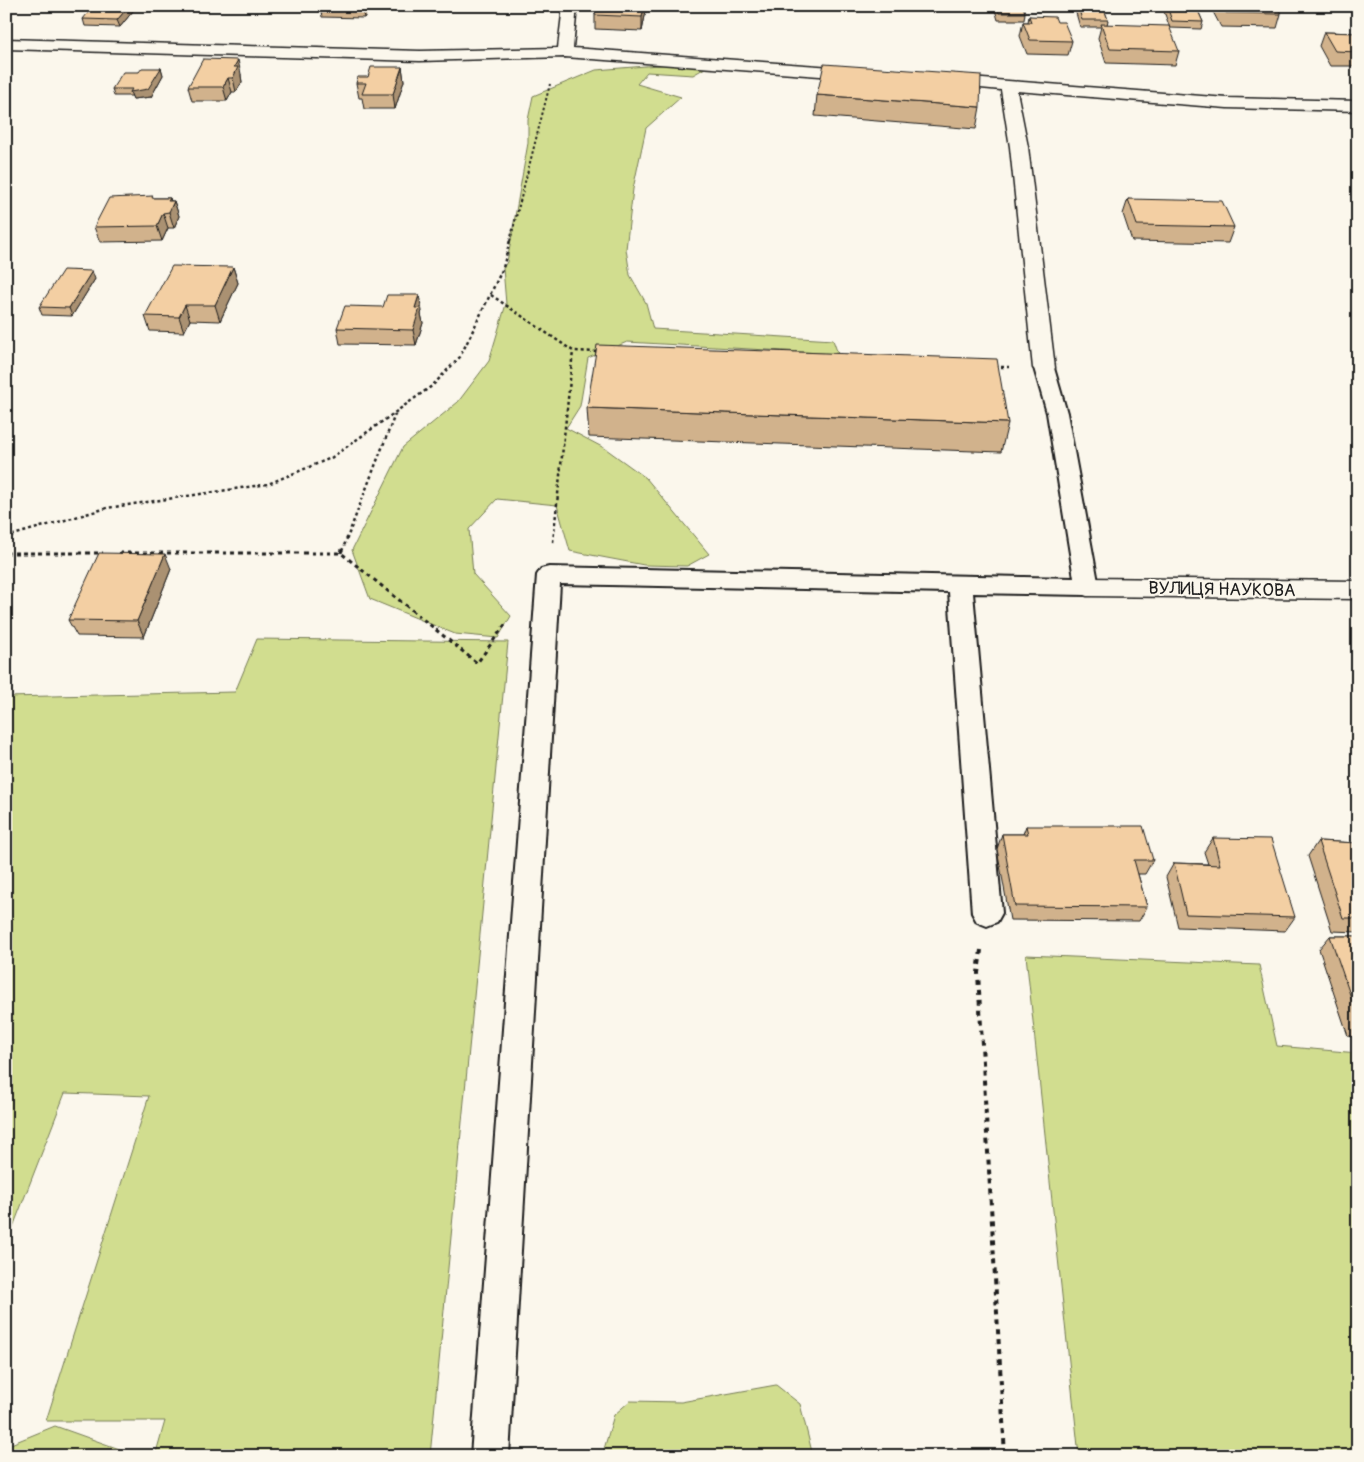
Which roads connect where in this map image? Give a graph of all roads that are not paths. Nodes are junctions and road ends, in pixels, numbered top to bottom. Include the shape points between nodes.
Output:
1 (570, 6) edge
2 (6, 44) edge
3 (565, 52) junction
4 (880, 76) edge
5 (929, 80) edge
6 (1008, 85) junction
7 (1358, 106) edge
8 (1044, 368) joint
9 (960, 584) junction
10 (1087, 587) junction
11 (1358, 590) edge
12 (987, 913) road end
13 (490, 1456) edge

1 - 3 street
2 - 3 street via 420,56
3 - 4 street
5 - 6 street
6 - 7 street via 1227,102
6 - 8 street via 1019,147
8 - 10 lane via 1057,413
9 - 10 lane
9 - 12 lane
9 - 13 lane via 549,575
10 - 11 street, ВУЛИЦЯ НАУКОВА

